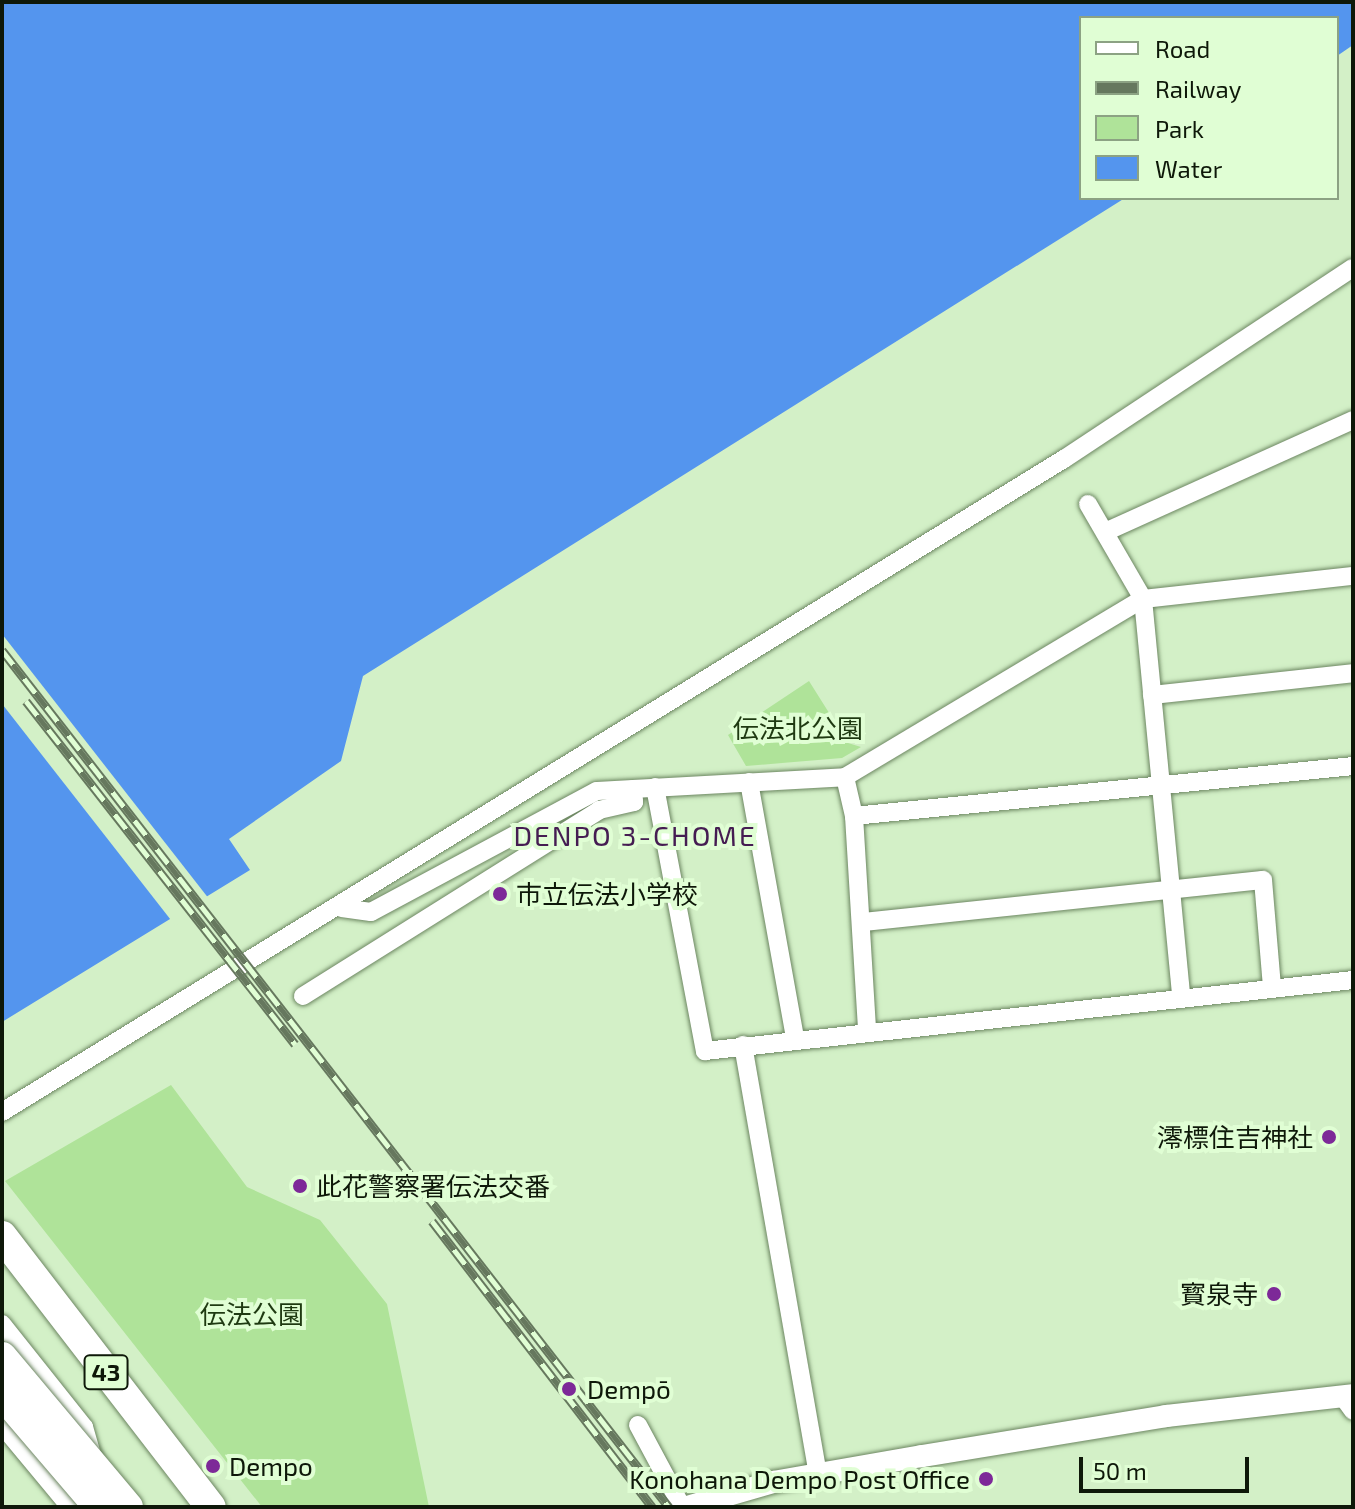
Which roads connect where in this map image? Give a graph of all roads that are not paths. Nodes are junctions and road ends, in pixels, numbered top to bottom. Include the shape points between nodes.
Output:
1 (1353, 268) edge
2 (1353, 420) edge
3 (1088, 504) dead end
4 (1105, 532) junction
5 (1353, 576) edge
6 (1143, 599) junction
7 (1353, 673) edge
8 (1152, 695) junction
9 (1353, 766) edge
10 (845, 777) junction
11 (749, 782) junction
12 (655, 787) junction
13 (1161, 787) junction
14 (633, 789) junction
15 (854, 816) junction
16 (1171, 888) junction
17 (342, 908) junction
18 (863, 922) junction
19 (1353, 980) edge
20 (1272, 987) junction
21 (1181, 994) junction
22 (303, 996) dead end
23 (867, 1028) junction
24 (795, 1037) junction
25 (743, 1045) junction
26 (2, 1112) edge
27 (2, 1236) edge
28 (2, 1324) edge
29 (2, 1357) edge
30 (2, 1394) edge
31 (1350, 1401) edge
32 (2, 1425) edge
33 (638, 1425) dead end
34 (818, 1474) junction
35 (718, 1503) edge
36 (70, 1507) edge
37 (88, 1507) edge
38 (99, 1507) edge
39 (128, 1507) edge
40 (211, 1507) edge
41 (684, 1507) edge

1 - 17 street via 1064,459
2 - 4 street
3 - 4 street
4 - 6 street
5 - 6 street
6 - 8 street
6 - 10 street
7 - 8 street
8 - 13 street
9 - 13 street
10 - 11 street
10 - 15 street
11 - 12 street
11 - 24 street
12 - 14 street
12 - 25 street via 705,1051
13 - 15 street
13 - 16 street
14 - 17 street via 597,791 371,912
14 - 22 street via 634,802 599,810
15 - 18 street
16 - 18 street
16 - 20 street via 1263,880
16 - 21 street
17 - 26 street
18 - 23 street
19 - 20 street
20 - 21 street
21 - 23 street
23 - 24 street
24 - 25 street
25 - 34 street
27 - 40 highway, 43
28 - 37 street via 95,1449
29 - 39 highway, bridge
30 - 38 highway, bridge
31 - 34 street via 1166,1416
32 - 36 street
33 - 41 street
34 - 35 street
35 - 41 street

